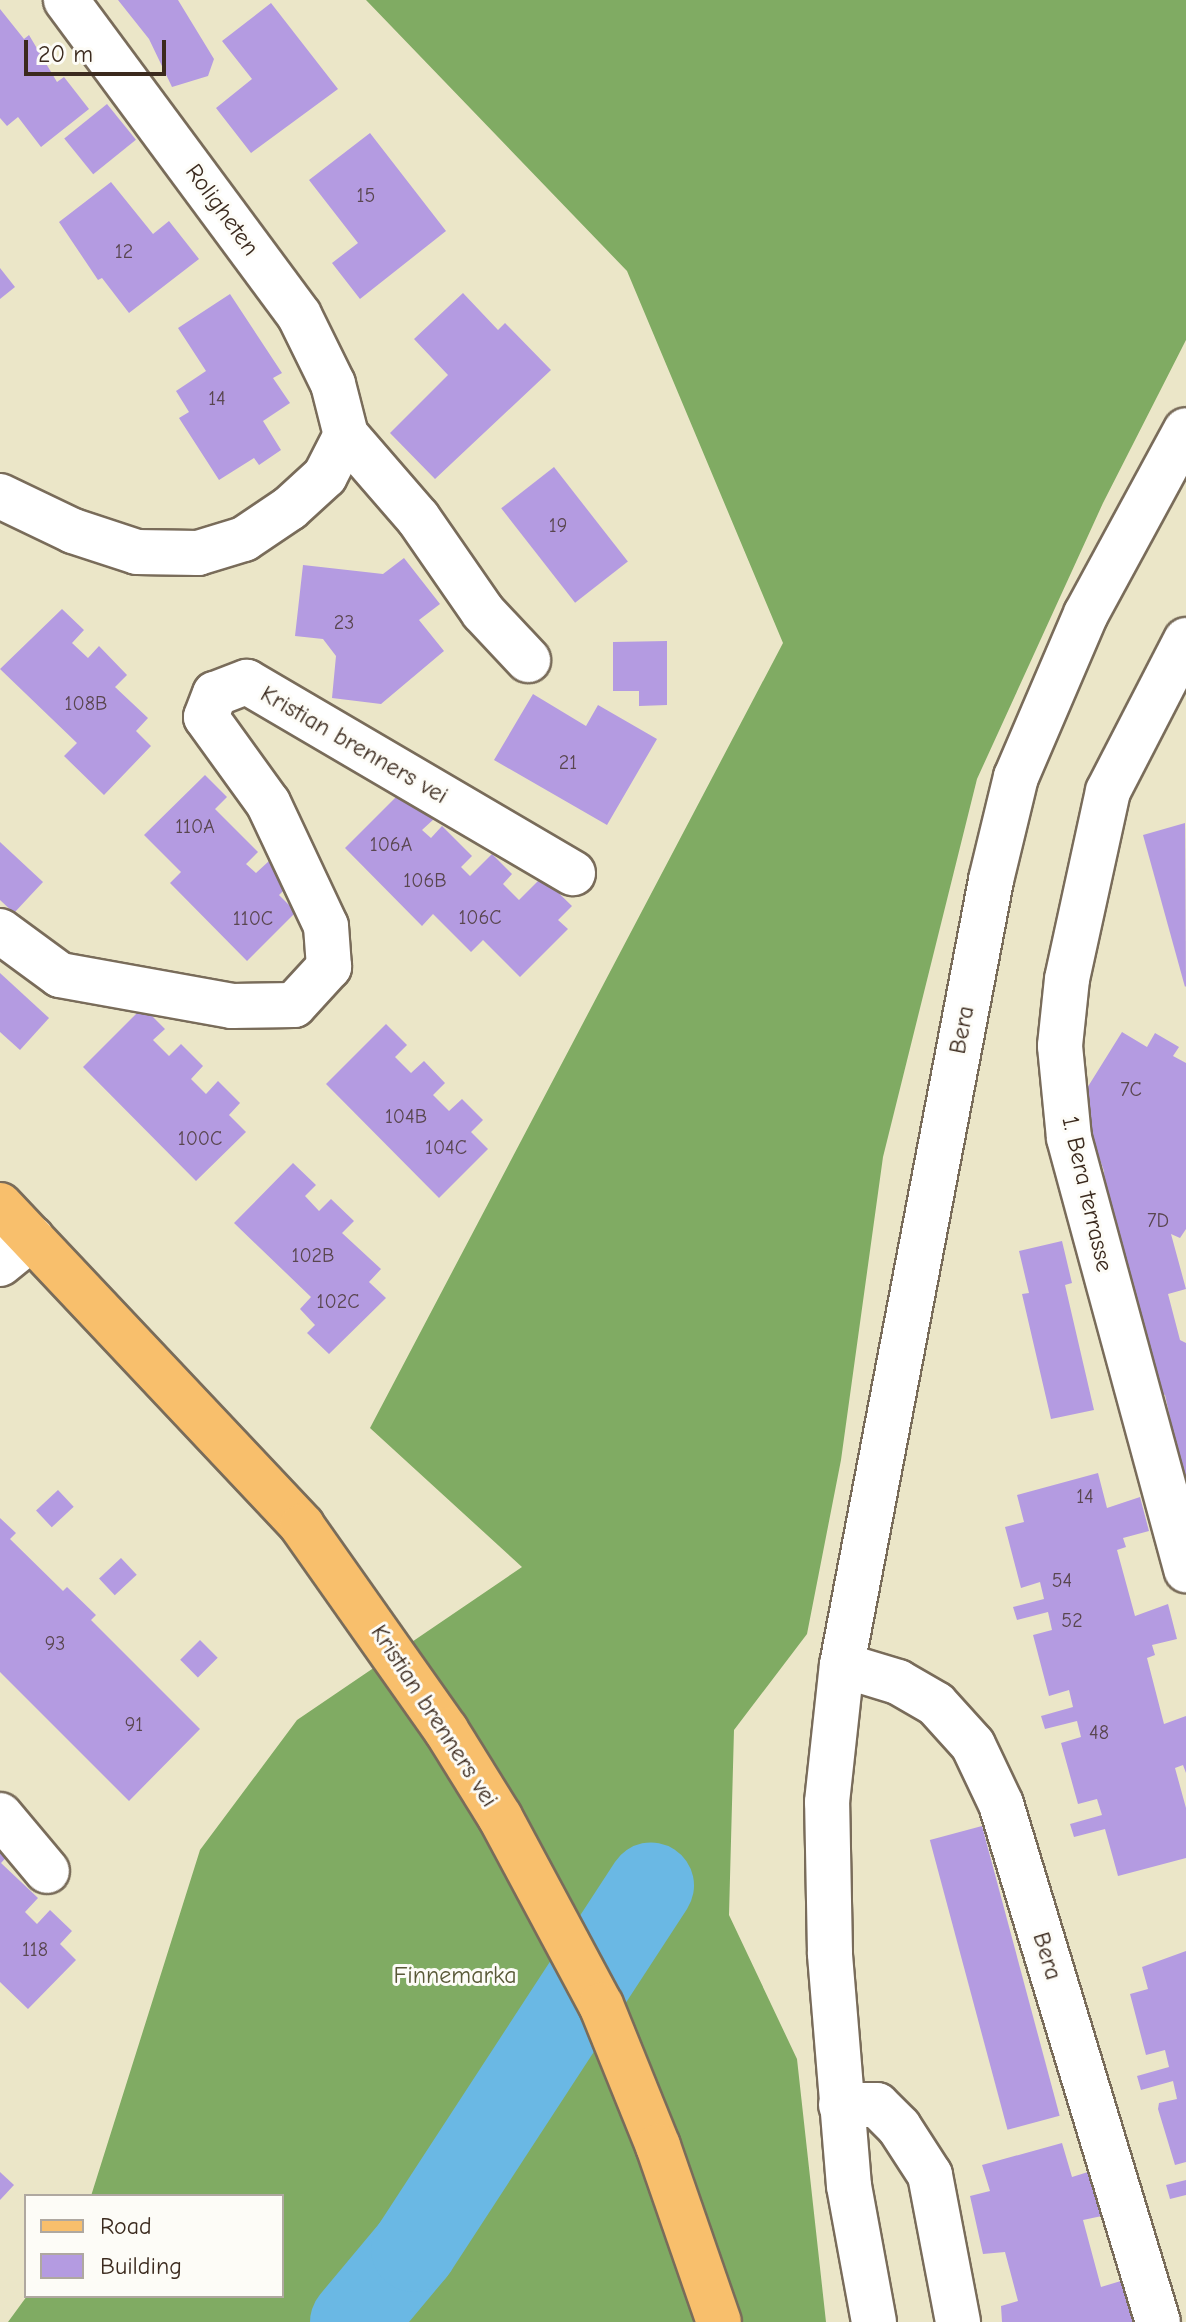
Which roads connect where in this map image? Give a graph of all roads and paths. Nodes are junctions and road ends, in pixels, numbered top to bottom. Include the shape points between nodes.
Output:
1 (66, 0) edge
2 (1186, 430) edge
3 (346, 435) junction
4 (0, 496) edge
5 (1186, 640) edge
6 (528, 660) dead end
7 (573, 873) dead end
8 (0, 931) edge
9 (0, 1205) edge
10 (16, 1251) edge
11 (1186, 1570) edge
12 (842, 1665) junction
13 (0, 1815) edge
14 (47, 1871) dead end
15 (841, 2105) junction
16 (719, 2322) edge
17 (874, 2322) edge
18 (958, 2322) edge
19 (1158, 2322) edge

1 - 3 street, Roligheten via 299,315 333,384
2 - 12 street, Bera via 1086,614 1016,777 991,880
3 - 4 street via 325,476 290,508 244,539 198,553 137,552 73,531
3 - 6 street, Roligheten via 418,518 483,612
5 - 11 street, 1. Bera terrasse via 1108,791 1067,979 1060,1046 1069,1138
7 - 8 street, Kristian brenners vei via 247,682 215,694 206,717 268,803 326,926 329,967 294,1005 232,1006 60,975
9 - 10 main road, Kristian brenners vei
10 - 16 main road, Kristian brenners vei via 302,1526 382,1637 500,1817 601,2005 658,2146
12 - 15 street, Bera via 827,1802
12 - 19 street, Bera via 898,1682 936,1704 973,1745 1001,1804
13 - 14 street
15 - 17 street, Bera
15 - 18 street via 877,2105 899,2127 930,2175

